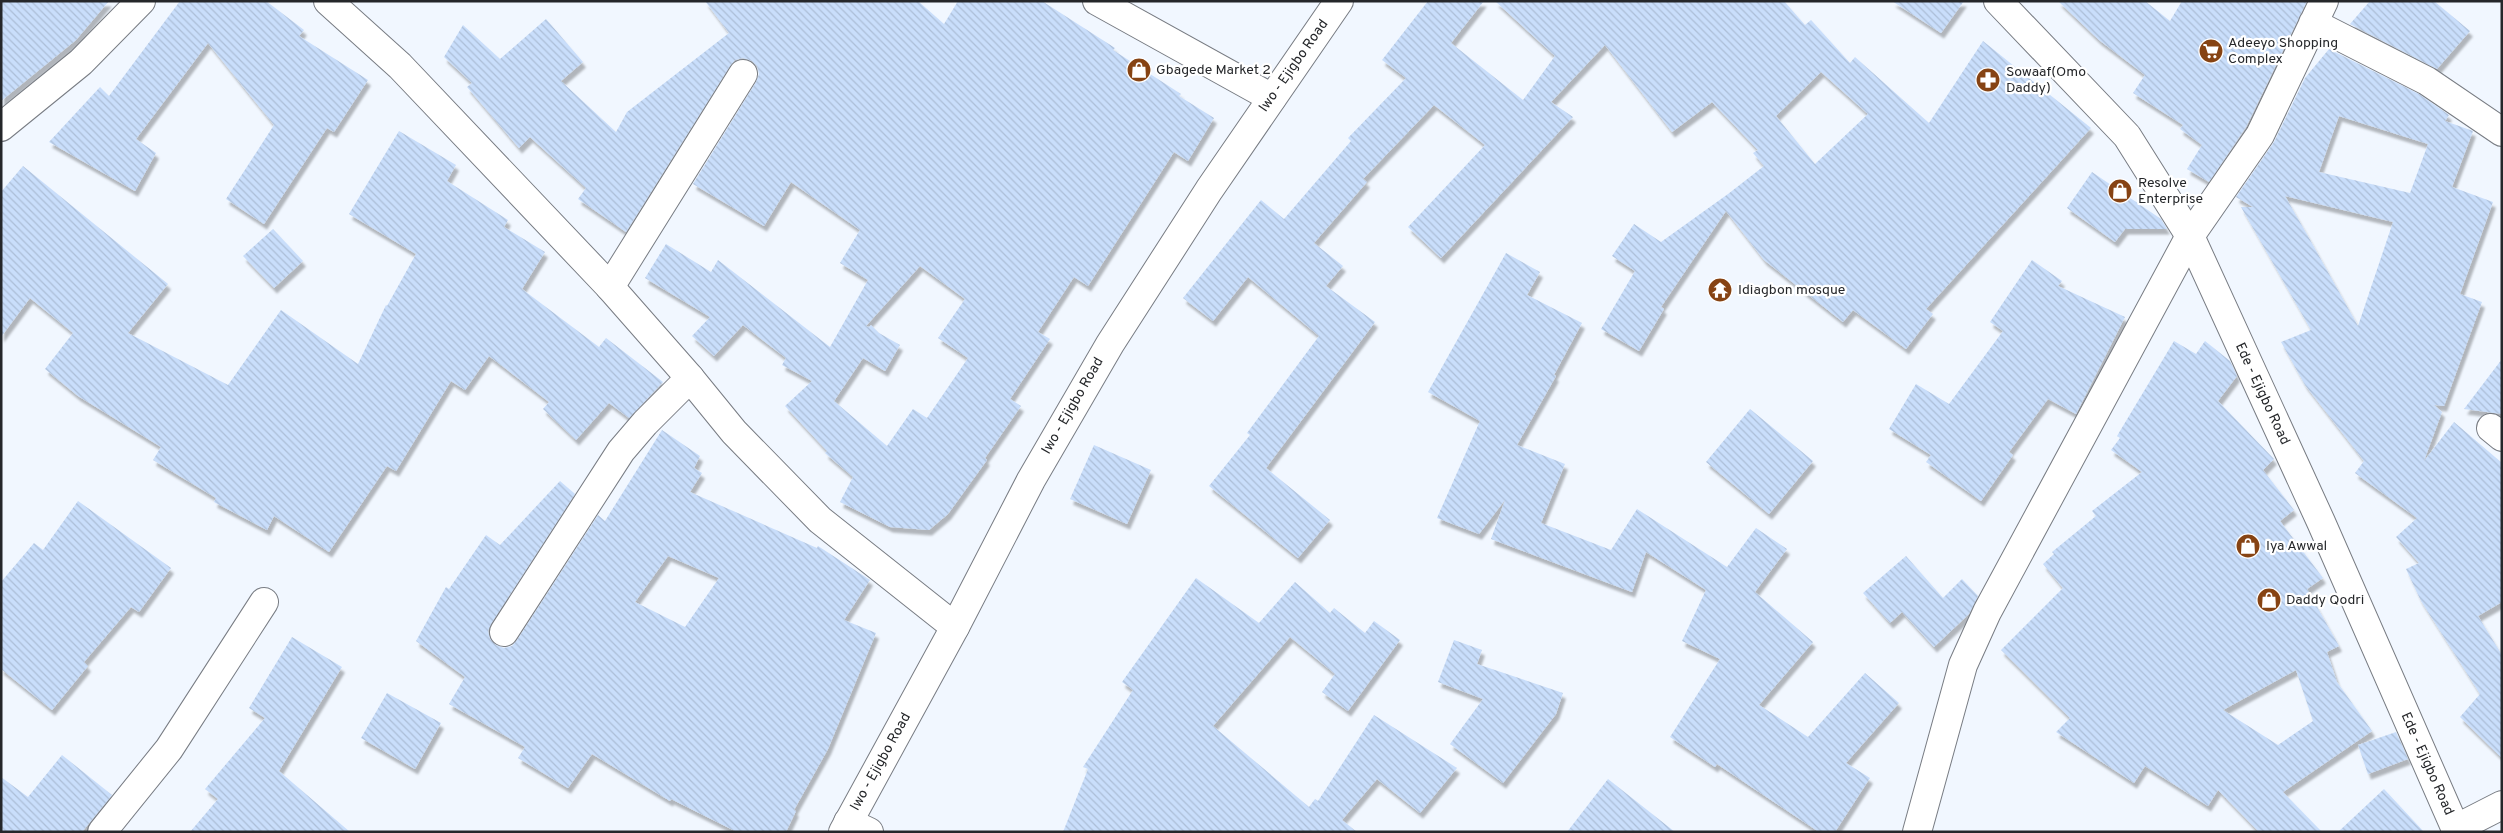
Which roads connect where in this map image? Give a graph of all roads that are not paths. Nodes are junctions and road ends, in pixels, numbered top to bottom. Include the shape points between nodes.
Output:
1 (141, 1) edge
2 (328, 1) edge
3 (1096, 1) edge
4 (1338, 1) edge
5 (1998, 1) edge
6 (2318, 12) edge
7 (743, 74) dead end
8 (1272, 98) junction
9 (1, 127) edge
10 (2502, 132) edge
11 (2190, 236) junction
12 (610, 287) junction
13 (690, 378) junction
14 (264, 602) dead end
15 (955, 627) junction
16 (504, 632) dead end
17 (2502, 805) edge
18 (853, 828) edge
19 (2456, 830) edge
20 (102, 832) edge
21 (1917, 832) edge

1 - 9 street via 81,62
2 - 12 street via 400,66
3 - 8 street
4 - 8 street, Iwo - Ejigbo Road
5 - 11 street, Ede - Ejigbo Road via 2127,136
6 - 10 street
6 - 11 street via 2260,135
7 - 12 street
8 - 15 street, Iwo - Ejigbo Road via 1110,344 1031,480
11 - 19 street, Ede - Ejigbo Road via 2321,522
11 - 21 street via 1992,604 1963,665
12 - 13 street
13 - 15 street via 734,432 820,520
13 - 16 street via 621,452
14 - 20 street via 168,749
15 - 18 street, Iwo - Ejigbo Road
17 - 19 street

